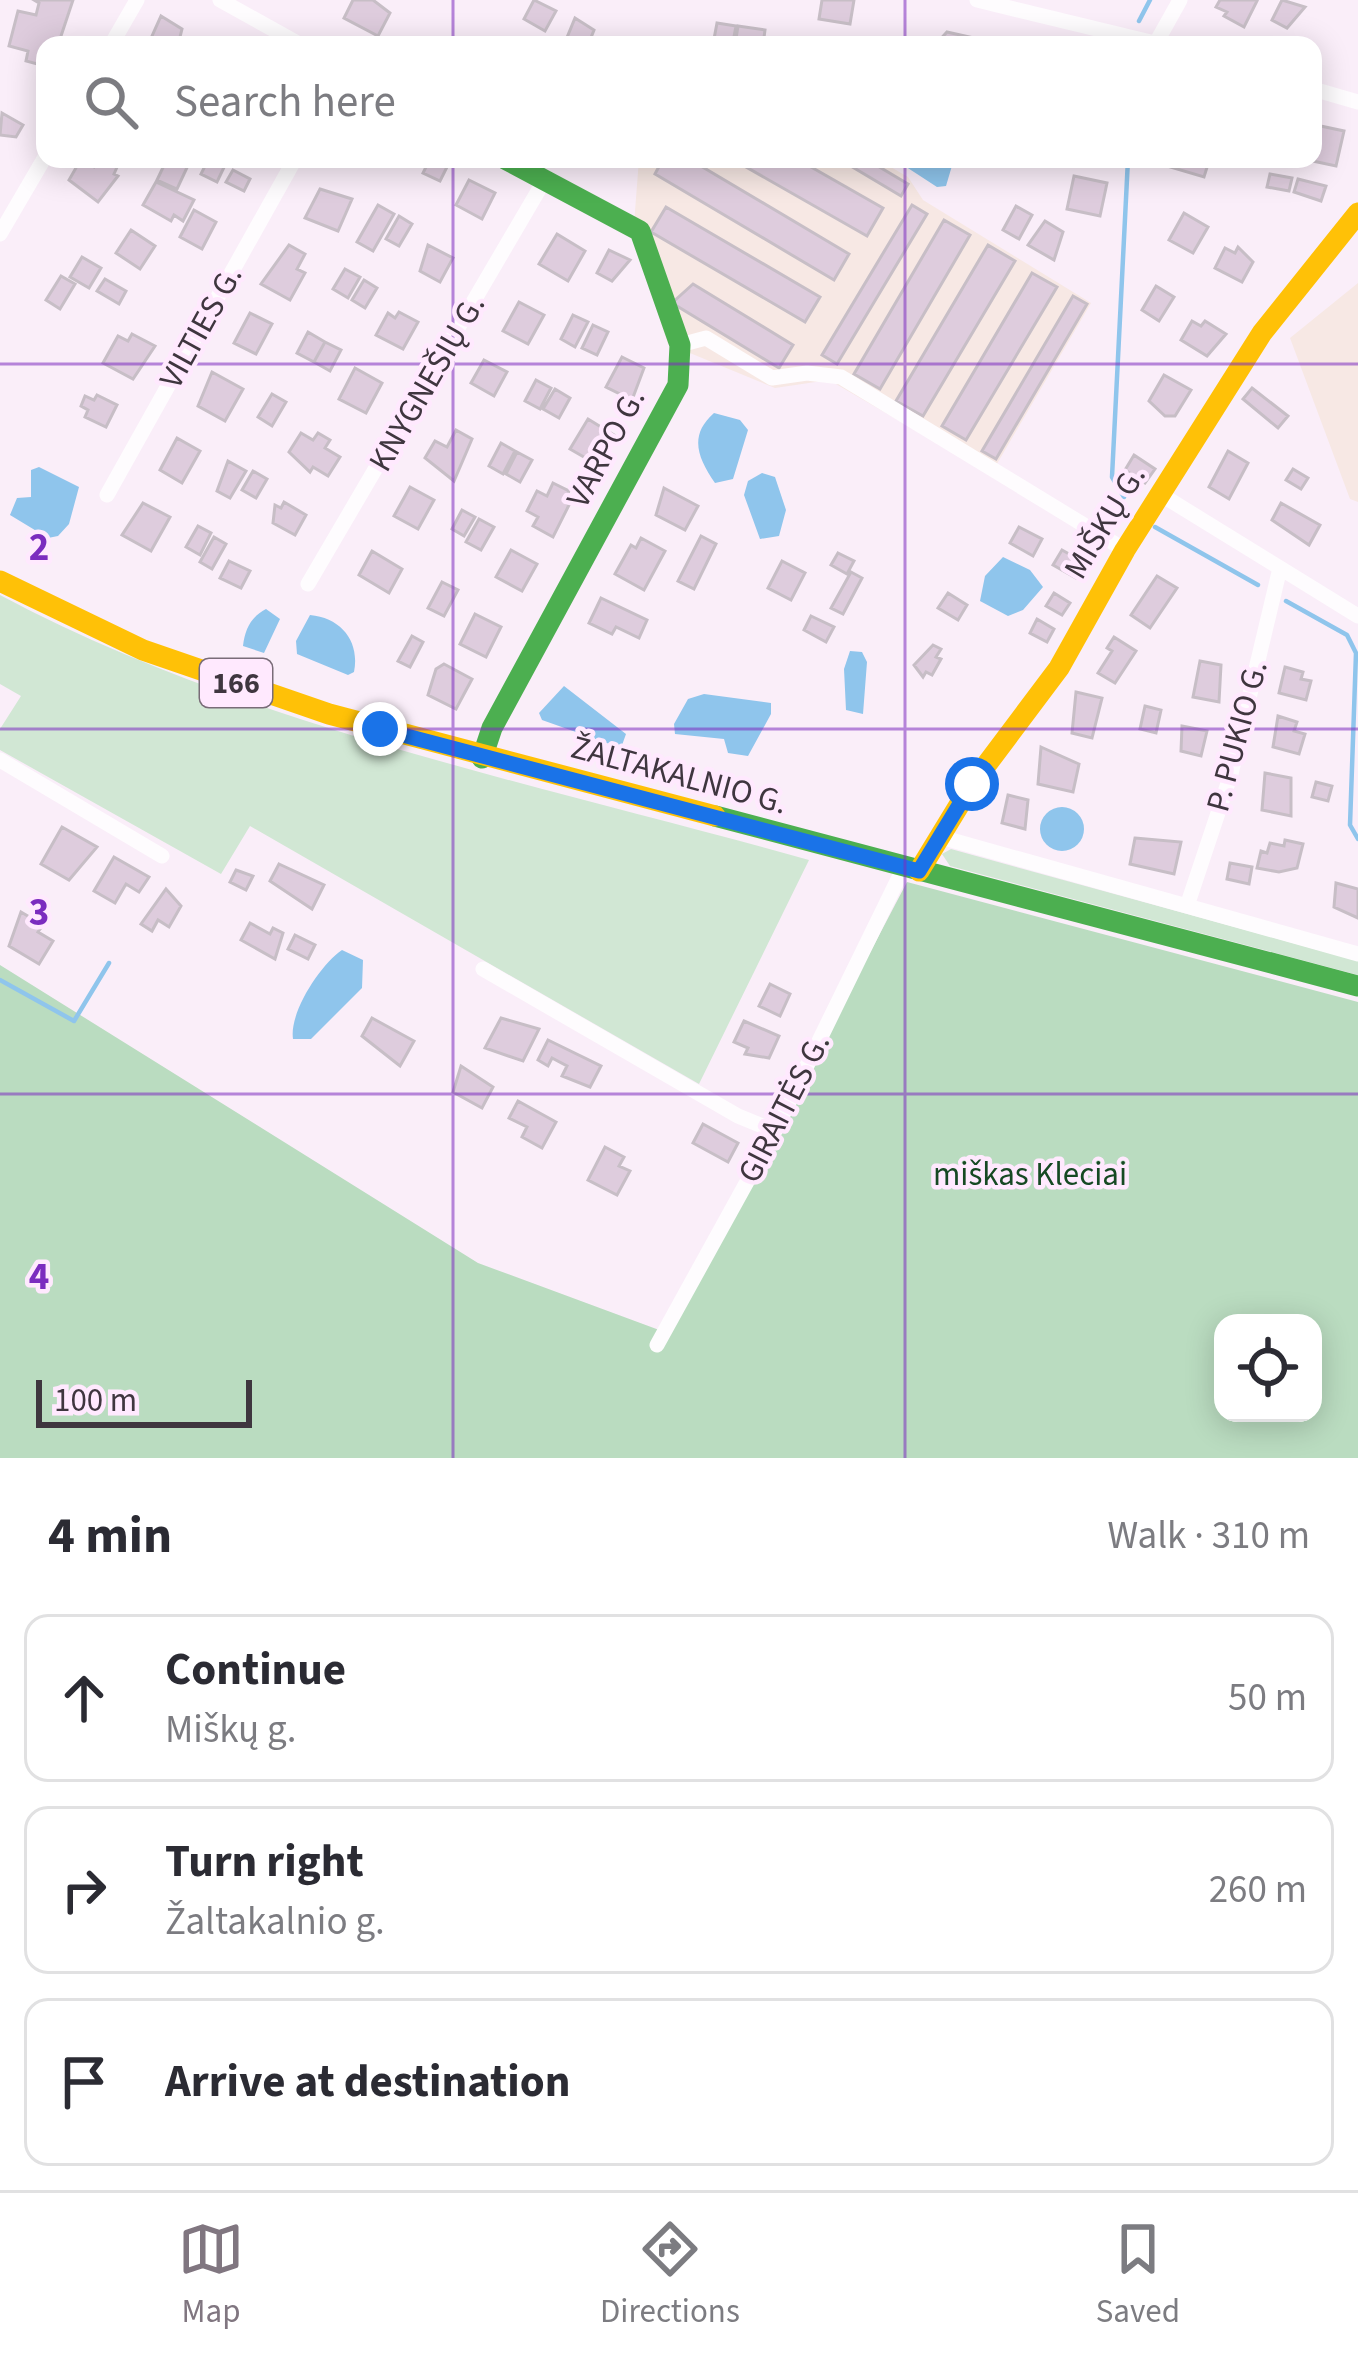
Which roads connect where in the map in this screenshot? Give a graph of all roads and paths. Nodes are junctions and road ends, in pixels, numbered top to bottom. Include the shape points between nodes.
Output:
1 (137, 0) edge
2 (220, 0) edge
3 (977, 0) edge
4 (1180, 0) edge
5 (115, 36) edge
6 (285, 36) edge
7 (1127, 36) edge
8 (1164, 36) edge
9 (1322, 92) edge
10 (1358, 102) edge
11 (39, 168) edge
12 (290, 168) edge
13 (521, 168) edge
14 (544, 181) junction
15 (1358, 213) edge
16 (0, 234) edge
17 (680, 345) junction
18 (1160, 494) junction
19 (106, 495) dead end
20 (1125, 550) junction
21 (1280, 568) junction
22 (0, 581) edge
23 (308, 584) dead end
24 (1358, 616) edge
25 (482, 758) junction
26 (0, 760) edge
27 (937, 836) junction
28 (162, 856) dead end
29 (912, 869) junction
30 (1188, 903) junction
31 (1358, 953) edge
32 (483, 969) dead end
33 (1358, 986) edge
34 (775, 1130) junction
35 (657, 1345) dead end

1 - 5 street
2 - 6 street
3 - 7 street
4 - 8 street
9 - 10 street
11 - 16 street
12 - 19 street, VILTIES G.
13 - 14 street, VARPO G.
14 - 17 street, VARPO G. via 640,231
14 - 23 street, KNYGNEŠIŲ G.
15 - 18 street, MIŠKŲ G. via 1262,333
17 - 20 street via 706,338 772,379 841,377
17 - 25 street, VARPO G. via 679,385
18 - 20 street, MIŠKŲ G.
18 - 21 street
20 - 27 street, MIŠKŲ G. via 1059,668
21 - 24 street
21 - 30 street, P. PUKIO G. via 1231,774
22 - 25 street, ŽALTAKALNIO G. / 166 via 177,662
25 - 29 street, ŽALTAKALNIO G. / 166
26 - 28 street
27 - 29 street, MIŠKŲ G.
27 - 30 street
29 - 33 street, ŽALTAKALNIO G. / 166
29 - 34 street, GIRAITĖS G.
30 - 31 street
32 - 34 street
34 - 35 street, GIRAITĖS G.

